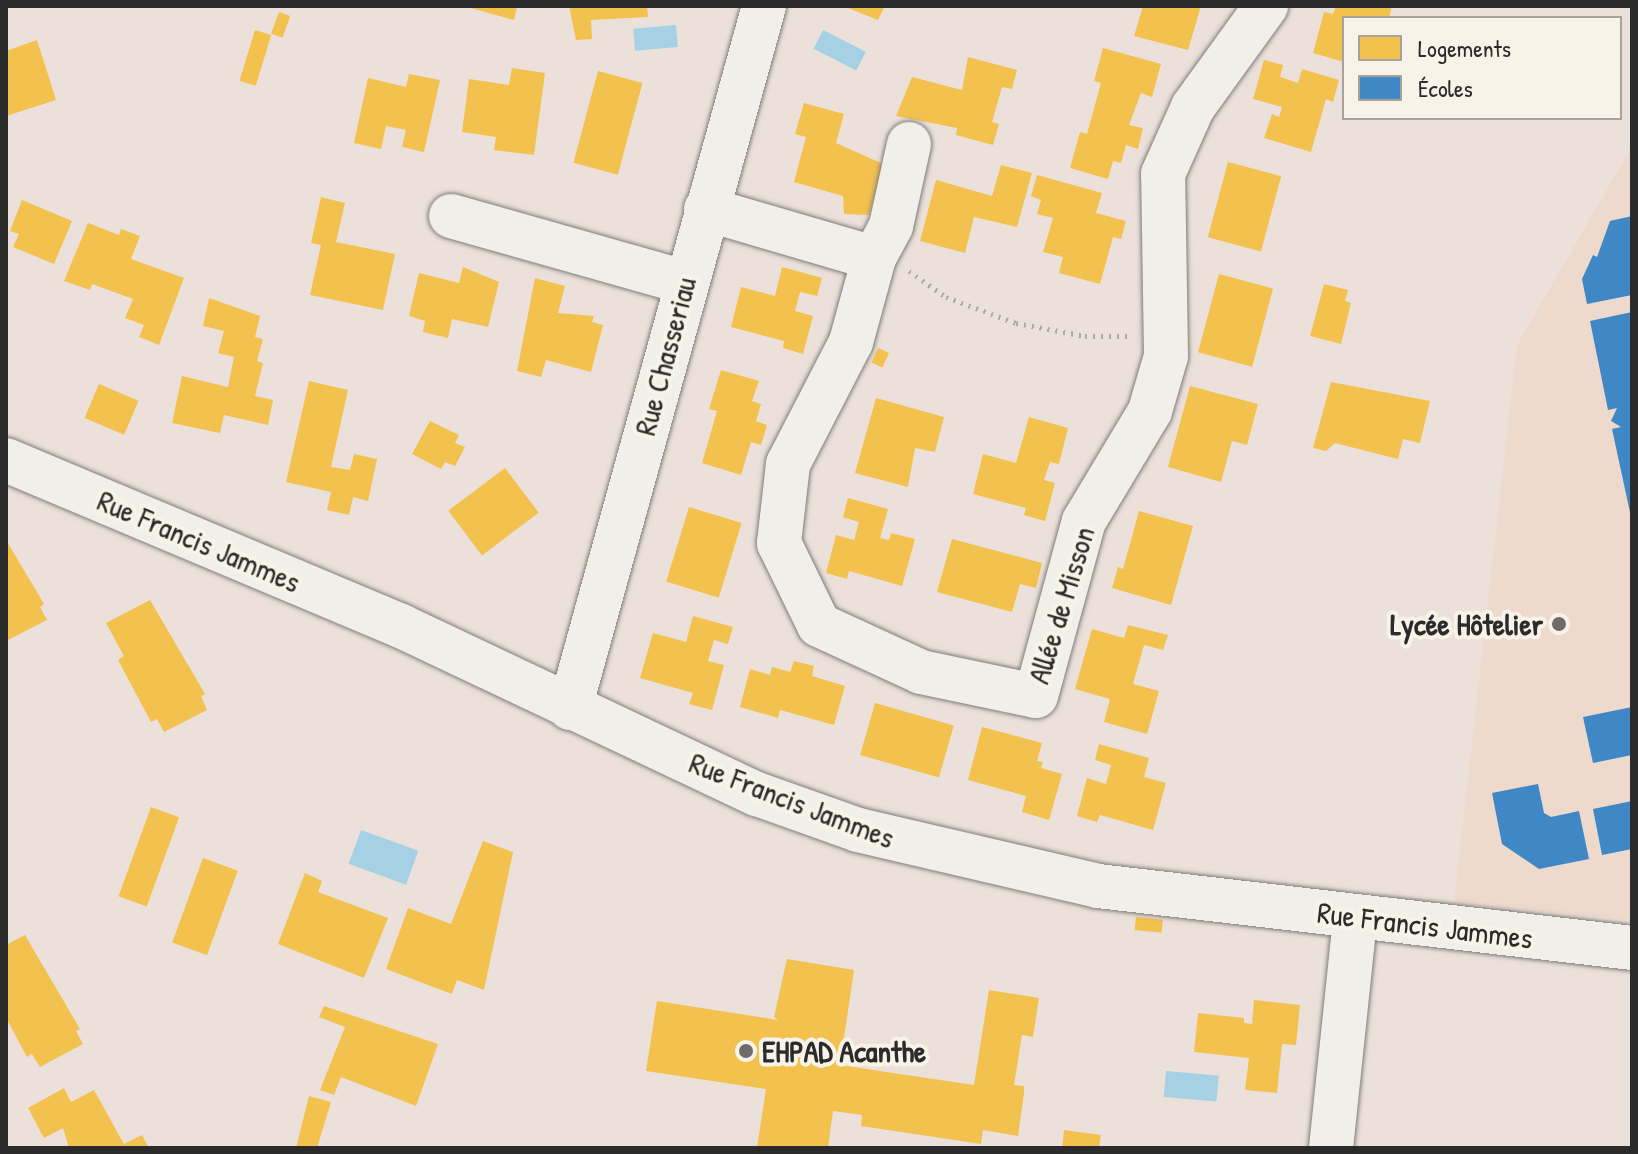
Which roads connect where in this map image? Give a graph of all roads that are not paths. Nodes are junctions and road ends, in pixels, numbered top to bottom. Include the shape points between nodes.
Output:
1 (764, 6) edge
2 (1266, 6) edge
3 (909, 144) dead end
4 (706, 209) junction
5 (451, 216) dead end
6 (874, 258) junction
7 (685, 282) junction
8 (6, 460) edge
9 (570, 708) junction
10 (1355, 918) junction
11 (1632, 948) edge
12 (1331, 1148) edge

1 - 4 street, Rue Chasseriau
2 - 6 street, Allée de Misson via 1193,107 1163,174 1166,356 1150,411 1084,521 1036,696 921,672 819,625 779,543 788,464 851,342
3 - 6 street via 891,226
4 - 6 street
4 - 7 street, Rue Chasseriau
5 - 7 street
7 - 9 street, Rue Chasseriau
8 - 9 street, Rue Francis Jammes via 401,626
9 - 10 street, Rue Francis Jammes via 757,794 929,850 1098,886
10 - 11 street, Rue Francis Jammes
10 - 12 street

